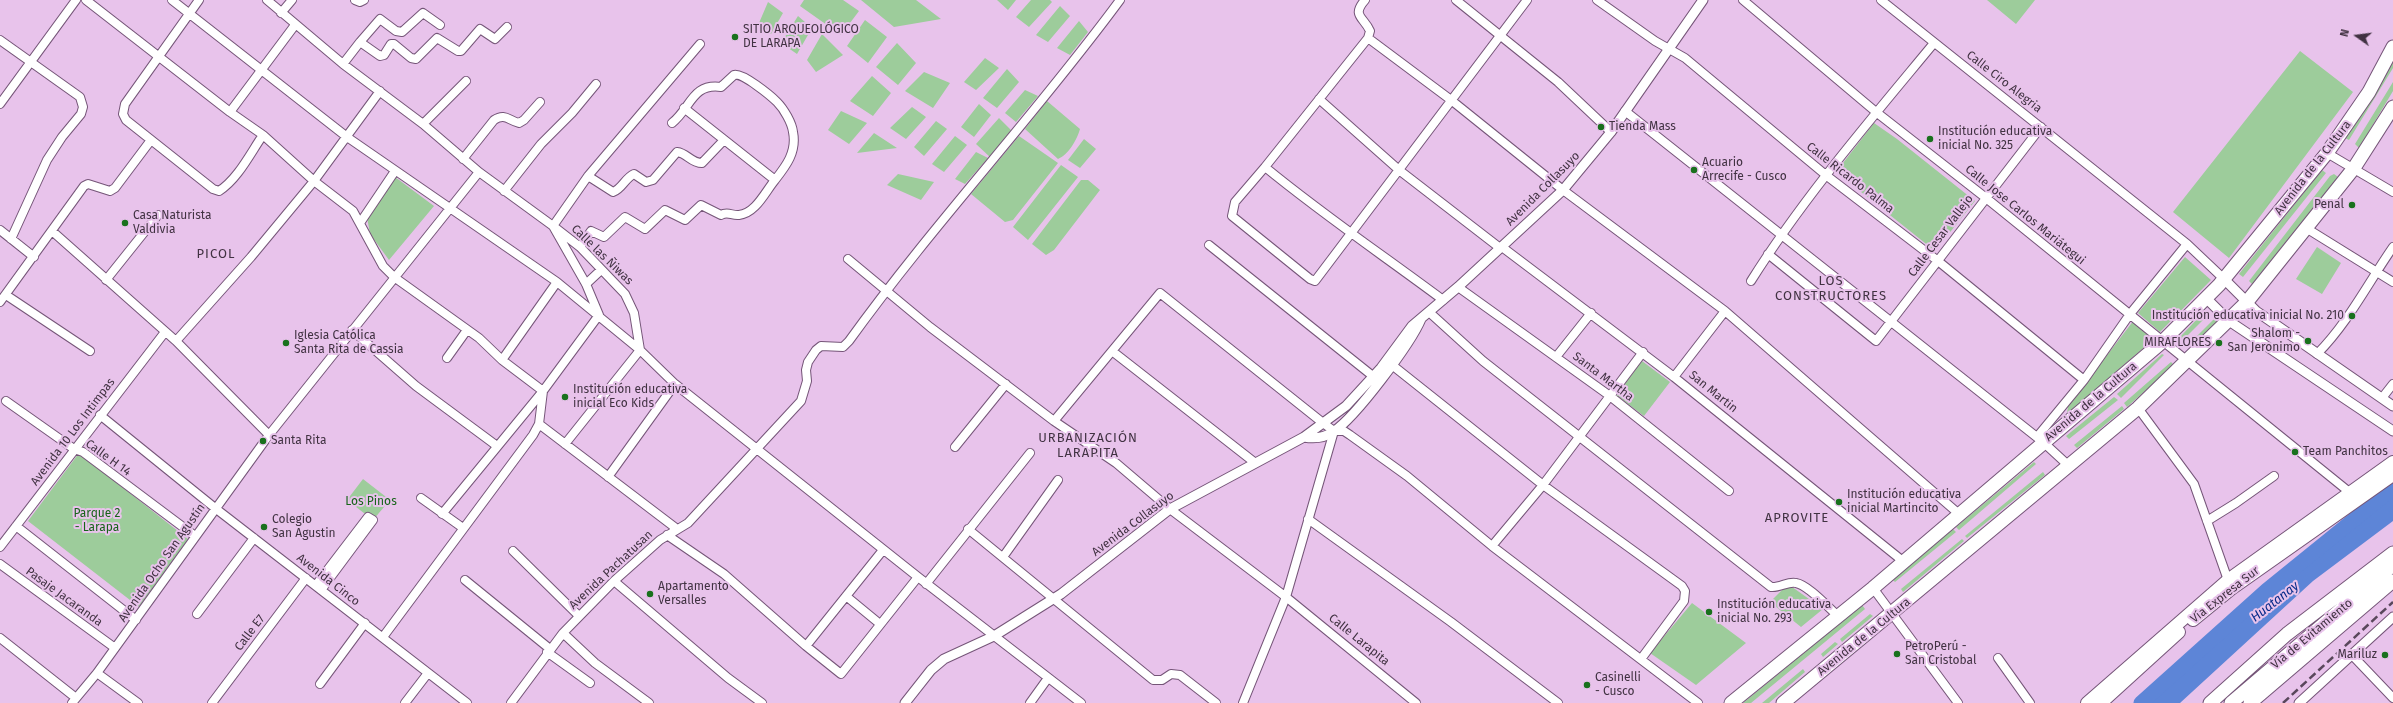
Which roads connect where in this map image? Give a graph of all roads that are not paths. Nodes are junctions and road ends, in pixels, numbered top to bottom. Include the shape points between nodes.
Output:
1 (76, 0) edge
2 (86, 0) edge
3 (172, 0) edge
4 (199, 0) edge
5 (267, 0) edge
6 (287, 0) edge
7 (292, 0) edge
8 (355, 0) edge
9 (364, 0) edge
10 (1120, 0) edge
11 (1366, 0) edge
12 (1456, 0) edge
13 (1527, 0) edge
14 (1597, 0) edge
15 (1703, 0) edge
16 (1743, 0) edge
17 (1881, 0) edge
18 (190, 12) junction
19 (280, 12) junction
20 (295, 25) junction
21 (440, 25) dead end
22 (507, 27) dead end
23 (1501, 35) junction
24 (1368, 38) junction
25 (0, 40) edge
26 (360, 42) junction
27 (1934, 43) junction
28 (700, 44) dead end
29 (2393, 47) edge
30 (1670, 49) junction
31 (158, 55) junction
32 (30, 63) junction
33 (342, 64) junction
34 (260, 70) junction
35 (466, 81) dead end
36 (596, 84) dead end
37 (380, 91) junction
38 (1319, 99) junction
39 (1451, 100) junction
40 (540, 102) dead end
41 (0, 104) edge
42 (2393, 107) edge
43 (684, 108) junction
44 (1625, 111) junction
45 (230, 112) junction
46 (1876, 112) junction
47 (672, 123) dead end
48 (423, 124) junction
49 (2041, 127) junction
50 (1611, 132) junction
51 (263, 135) junction
52 (347, 137) junction
53 (152, 140) junction
54 (724, 140) junction
55 (2327, 152) junction
56 (463, 159) junction
57 (1265, 167) junction
58 (2354, 168) junction
59 (395, 170) junction
60 (1399, 170) junction
61 (479, 172) junction
62 (588, 176) junction
63 (1827, 176) junction
64 (775, 180) junction
65 (314, 181) junction
66 (1563, 190) junction
67 (504, 191) junction
68 (2393, 192) edge
69 (1986, 198) junction
70 (449, 208) junction
71 (158, 216) dead end
72 (360, 223) junction
73 (554, 226) junction
74 (2306, 228) junction
75 (0, 230) edge
76 (52, 231) junction
77 (1352, 233) junction
78 (1781, 235) junction
79 (11, 239) junction
80 (2187, 244) junction
81 (1209, 245) dead end
82 (580, 247) junction
83 (2393, 247) edge
84 (1501, 248) junction
85 (1768, 254) junction
86 (34, 257) junction
87 (848, 259) dead end
88 (1938, 261) junction
89 (601, 270) junction
90 (2376, 270) junction
91 (394, 277) junction
92 (2224, 279) junction
93 (106, 280) junction
94 (1751, 281) dead end
95 (558, 282) junction
96 (2393, 282) edge
97 (586, 284) junction
98 (1458, 287) junction
99 (886, 290) junction
100 (6, 295) junction
101 (2206, 298) junction
102 (1444, 300) junction
103 (0, 302) edge
104 (2246, 303) junction
105 (1725, 311) junction
106 (1429, 312) junction
107 (1591, 313) junction
108 (2130, 314) junction
109 (599, 315) junction
110 (1421, 319) junction
111 (1891, 321) junction
112 (2229, 321) junction
113 (352, 330) junction
114 (467, 330) junction
115 (165, 332) junction
116 (176, 341) junction
117 (2162, 342) junction
118 (640, 350) junction
119 (90, 351) dead end
120 (1112, 351) junction
121 (1643, 352) junction
122 (2317, 354) junction
123 (1556, 357) junction
124 (447, 358) dead end
125 (502, 360) junction
126 (2186, 361) junction
127 (1392, 365) junction
128 (1383, 370) junction
129 (1374, 376) junction
130 (1674, 376) junction
131 (2084, 380) junction
132 (675, 384) junction
133 (1006, 384) junction
134 (2393, 384) edge
135 (543, 391) junction
136 (1610, 396) junction
137 (2382, 398) junction
138 (6, 401) dead end
139 (2393, 406) edge
140 (2138, 408) junction
141 (100, 415) junction
142 (1054, 421) junction
143 (1323, 423) junction
144 (539, 424) junction
145 (1334, 431) junction
146 (2393, 431) edge
147 (269, 435) junction
148 (1580, 435) junction
149 (1304, 437) junction
150 (2040, 440) junction
151 (565, 444) junction
152 (498, 446) junction
153 (955, 447) dead end
154 (74, 449) junction
155 (757, 449) junction
156 (1030, 453) dead end
157 (1254, 462) junction
158 (2393, 462) edge
159 (2069, 466) junction
160 (2393, 475) edge
161 (608, 476) junction
162 (2274, 476) dead end
163 (1058, 480) dead end
164 (1543, 485) junction
165 (1729, 491) dead end
166 (2355, 497) junction
167 (421, 498) dead end
168 (215, 508) junction
169 (1170, 509) junction
170 (442, 514) junction
171 (1959, 514) junction
172 (1308, 519) junction
173 (2207, 521) junction
174 (16, 526) junction
175 (463, 528) junction
176 (677, 528) junction
177 (968, 529) junction
178 (667, 535) junction
179 (195, 536) junction
180 (254, 538) junction
181 (1492, 546) junction
182 (0, 547) edge
183 (513, 550) dead end
184 (883, 550) junction
185 (2393, 553) edge
186 (1003, 557) junction
187 (1904, 562) junction
188 (0, 564) edge
189 (2393, 565) edge
190 (918, 577) junction
191 (306, 578) junction
192 (466, 580) dead end
193 (614, 581) junction
194 (2393, 581) edge
195 (926, 584) junction
196 (2230, 584) junction
197 (319, 588) junction
198 (1872, 588) junction
199 (846, 596) junction
200 (1286, 598) junction
201 (1053, 599) junction
202 (197, 614) dead end
203 (1893, 614) junction
204 (579, 616) junction
205 (1838, 616) junction
206 (2393, 617) edge
207 (136, 620) junction
208 (365, 623) junction
209 (880, 624) junction
210 (563, 633) junction
211 (994, 636) junction
212 (382, 637) junction
213 (0, 638) edge
214 (806, 646) junction
215 (115, 648) junction
216 (548, 651) junction
217 (2351, 654) junction
218 (1998, 658) dead end
219 (1641, 659) junction
220 (97, 673) junction
221 (428, 673) junction
222 (1048, 678) junction
223 (590, 683) dead end
224 (320, 684) dead end
225 (2393, 698) edge
226 (74, 700) edge
227 (138, 703) edge
228 (212, 703) edge
229 (404, 703) edge
230 (467, 703) edge
231 (511, 703) edge
232 (649, 703) edge
233 (762, 703) edge
234 (905, 703) edge
235 (1030, 703) edge
236 (1081, 703) edge
237 (1216, 703) edge
238 (1243, 703) edge
239 (1416, 703) edge
240 (1558, 703) edge
241 (1698, 703) edge
242 (1731, 703) edge
243 (1782, 703) edge
244 (1958, 703) edge
245 (2030, 703) edge
246 (2087, 703) edge
247 (2101, 703) edge
248 (2210, 703) edge
249 (2231, 703) edge
250 (2250, 703) edge
251 (2299, 703) edge

1 - 32 street
2 - 31 street
3 - 18 street
4 - 18 street
5 - 19 street, Calle las Ñiwas
6 - 19 street
7 - 19 street
8 - 9 street
10 - 99 street via 1074,63
11 - 24 street via 1359,17 1370,31
12 - 23 street
13 - 23 street
14 - 30 street, Calle Ricardo Palma
15 - 30 street, Avenida Collasuyo
16 - 46 street, Calle Jose Carlos Mariátegui
17 - 27 street, Calle Ciro Alegria
18 - 31 street
18 - 34 street
19 - 20 street, Calle las Ñiwas
20 - 33 street, Calle las Ñiwas
20 - 34 street
21 - 26 street via 423,13 402,32 396,31 380,19
22 - 26 street via 495,39 480,29 462,51 438,38 416,59 394,44 380,56
23 - 39 street
23 - 50 street via 1558,82
24 - 38 street
24 - 39 street
25 - 32 street
26 - 33 street
27 - 46 street
27 - 49 street, Calle Ciro Alegria
28 - 62 street
29 - 55 highway, Avenida de la Cultura via 2369,92
30 - 44 street, Avenida Collasuyo
30 - 63 street, Calle Ricardo Palma via 1685,58
31 - 45 street
31 - 53 street via 123,109 126,120
32 - 41 street
32 - 79 street via 80,97 84,107 47,160
33 - 37 street, Calle las Ñiwas
34 - 45 street
34 - 52 street
35 - 48 street
36 - 67 street via 541,144
37 - 48 street, Calle las Ñiwas
37 - 52 street
38 - 57 street
38 - 60 street, San Martin
39 - 60 street
39 - 66 street
40 - 56 street via 519,122 505,116 494,120
42 - 58 highway, Avenida de la Cultura
43 - 47 street
43 - 54 street
43 - 64 street via 700,89 721,87 738,74 778,102 794,132 790,159
44 - 50 street, Avenida Collasuyo
44 - 78 street
45 - 51 street
46 - 63 street
46 - 69 street, Calle Jose Carlos Mariátegui
48 - 56 street, Calle las Ñiwas
49 - 69 street, Calle Cesar Vallejo
49 - 80 street, Calle Ciro Alegria
50 - 66 street, Avenida Collasuyo
51 - 53 street via 233,177 219,191 213,189
51 - 65 street
52 - 59 street
52 - 65 street
53 - 76 street via 115,188 104,190 88,184 80,191
54 - 62 street via 702,163 694,162 681,152 677,152 653,180 646,182 634,174 613,192
54 - 64 street
55 - 58 street
55 - 92 highway, Avenida de la Cultura
56 - 61 street, Calle las Ñiwas
57 - 77 street via 1319,211
57 - 77 street via 1235,202 1232,216 1310,279 1317,280
58 - 68 street
58 - 74 highway, Avenida de la Cultura
59 - 70 street
59 - 72 street
60 - 77 street
60 - 84 street, San Martin
61 - 67 street, Calle las Ñiwas
61 - 70 street, Avenida Ocho San Agustín
62 - 73 street
63 - 78 street
63 - 88 street, Calle Ricardo Palma
64 - 82 street via 751,211 738,215 721,215 701,205 684,220 666,210 645,228 625,217 604,237 591,231
65 - 72 street via 353,211
65 - 116 street
66 - 84 street, Avenida Collasuyo
66 - 105 street
67 - 73 street, Calle las Ñiwas
69 - 88 street, Calle Cesar Vallejo
69 - 108 street, Calle Jose Carlos Mariátegui
70 - 91 street, Avenida Ocho San Agustín
70 - 95 street
71 - 93 street
72 - 91 street via 382,266
73 - 82 street, Calle las Ñiwas
73 - 97 street
74 - 90 street
74 - 104 highway, Avenida de la Cultura
75 - 79 street
76 - 86 street
76 - 93 street
77 - 102 street
78 - 85 street
78 - 111 street
79 - 86 street
80 - 92 street, Calle Ciro Alegria
80 - 108 street
81 - 129 street
82 - 89 street, Calle las Ñiwas
83 - 90 street
84 - 98 street, Avenida Collasuyo
84 - 107 street, San Martin
85 - 94 street
85 - 111 street, Calle Cesar Vallejo via 1876,341
86 - 100 street
87 - 99 street, Calle Larapita
88 - 111 street, Calle Cesar Vallejo
88 - 131 street, Calle Ricardo Palma
89 - 97 street
89 - 118 street, Calle las Ñiwas via 625,294 634,313
90 - 96 street
90 - 122 street via 2346,320
91 - 113 street, Avenida Ocho San Agustín
91 - 114 street
92 - 101 highway, Avenida de la Cultura
92 - 104 street
93 - 115 street
95 - 109 street
95 - 125 street
97 - 109 street
98 - 102 street, Avenida Collasuyo
98 - 123 street, Santa Martha
99 - 133 street, Calle Larapita
99 - 155 street, Avenida Pachatusan via 843,347 821,346 816,350 808,362 807,382 801,401
100 - 103 street
100 - 119 street
101 - 112 street
101 - 117 highway, Avenida de la Cultura
102 - 106 street, Avenida Collasuyo
104 - 112 highway, Avenida de la Cultura
104 - 122 street
105 - 130 street
105 - 171 street
106 - 110 street, Avenida Collasuyo
106 - 148 street via 1483,361
107 - 121 street, San Martin
107 - 123 street
108 - 117 street, Calle Jose Carlos Mariátegui
108 - 131 street
109 - 118 street
109 - 135 street
110 - 127 street, Avenida Collasuyo via 1417,330
110 - 128 street, Avenida Collasuyo via 1412,326
111 - 150 street
112 - 126 highway, Avenida de la Cultura
112 - 146 street
113 - 147 street, Avenida Ocho San Agustín
113 - 152 street via 416,386
114 - 124 street
114 - 125 street
115 - 116 street
115 - 141 street, Avenida 10 Los Intimpas
116 - 147 street
117 - 126 street, Calle Jose Carlos Mariátegui
117 - 150 highway, Avenida de la Cultura
118 - 132 street
118 - 151 street
120 - 142 street
120 - 143 street via 1160,293
120 - 157 street
121 - 130 street, San Martin
121 - 136 street
122 - 137 street
123 - 136 street, Santa Martha
125 - 135 street
126 - 140 highway, Avenida de la Cultura
126 - 166 street, Calle Jose Carlos Mariátegui
127 - 128 street, Avenida Collasuyo
127 - 164 street
128 - 129 street, Avenida Collasuyo
128 - 145 street, Avenida Collasuyo via 1346,420
129 - 143 street, Avenida Collasuyo via 1346,406
130 - 187 street, San Martin
131 - 150 street
132 - 155 street
132 - 161 street
133 - 142 street, Calle Larapita
133 - 153 street
134 - 137 street
135 - 144 street
135 - 152 street
136 - 148 street
136 - 165 street, Santa Martha
137 - 139 street
138 - 154 street, Calle H 14
140 - 159 highway, Avenida de la Cultura
140 - 173 street via 2194,484
141 - 154 street, Avenida 10 Los Intimpas
141 - 168 street, Avenida Cinco
142 - 169 street, Calle Larapita via 1116,463
143 - 145 street
143 - 149 street, Avenida Collasuyo
144 - 151 street
144 - 175 street
145 - 149 street, Avenida Collasuyo via 1321,437
145 - 172 street
145 - 181 street via 1350,435 1401,471
147 - 168 street, Avenida Ocho San Agustín
148 - 164 street
148 - 205 street via 1771,587 1778,588 1794,582 1803,585
149 - 157 street, Avenida Collasuyo
150 - 159 street
150 - 171 highway, Avenida de la Cultura
151 - 161 street
152 - 170 street
154 - 174 street, Avenida 10 Los Intimpas
154 - 179 street, Calle H 14 via 83,452
155 - 176 street, Avenida Pachatusan via 688,523
155 - 184 street
156 - 177 street
157 - 169 street, Avenida Collasuyo
158 - 166 main road
159 - 203 highway, Avenida de la Cultura
160 - 166 main road
161 - 176 street
162 - 173 street via 2236,504
163 - 186 street
164 - 181 street
164 - 219 street via 1685,590 1684,601
166 - 196 main road
167 - 170 street
168 - 179 street, Avenida Ocho San Agustín
168 - 180 street, Avenida Cinco
169 - 200 street, Calle Larapita
169 - 201 street, Avenida Collasuyo
170 - 175 street
171 - 187 highway, Avenida de la Cultura
172 - 200 street
172 - 240 street
173 - 196 street
174 - 182 street, Avenida 10 Los Intimpas
174 - 207 street
175 - 212 street
176 - 178 street, Avenida Pachatusan
177 - 186 street
177 - 195 street
178 - 193 street, Avenida Pachatusan
178 - 214 street via 724,574
179 - 207 street, Avenida Ocho San Agustín
180 - 191 street, Avenida Cinco
180 - 202 street
181 - 219 street
183 - 204 street
184 - 190 street
184 - 199 street
185 - 248 highway via 2287,634
186 - 201 street
187 - 198 highway, Avenida de la Cultura
188 - 215 street, Pasaje Jacaranda
189 - 249 highway, Vía de Evitamiento
190 - 195 street
190 - 209 street
191 - 197 street, Avenida Cinco
191 - 228 street, Calle E7
192 - 216 street
193 - 204 street, Avenida Pachatusan
193 - 233 street via 728,678
194 - 250 highway, Vía de Evitamiento
195 - 211 street
196 - 246 main road
196 - 247 main road, Vía Expresa Sur
197 - 197 street via 368,517 373,520
197 - 208 street, Avenida Cinco
198 - 203 street
198 - 205 highway, Avenida de la Cultura
199 - 209 street
199 - 214 street
200 - 238 street
200 - 239 street, Calle Larapita
201 - 211 street, Avenida Collasuyo
201 - 237 street via 1154,680 1162,680 1171,674 1180,675
203 - 243 highway, Avenida de la Cultura
203 - 244 street
204 - 210 street, Avenida Pachatusan
205 - 242 highway, Avenida de la Cultura
206 - 217 street
207 - 215 street, Avenida Ocho San Agustín
208 - 212 street, Avenida Cinco
208 - 224 street
209 - 214 street via 840,674
210 - 216 street, Avenida Pachatusan
210 - 232 street via 595,663
211 - 222 street
211 - 234 street, Avenida Collasuyo via 944,659 931,670
212 - 221 street, Avenida Cinco
213 - 226 street
215 - 220 street, Avenida Ocho San Agustín
216 - 223 street
216 - 231 street, Avenida Pachatusan
217 - 225 street
217 - 251 street
218 - 245 street
219 - 241 street
220 - 226 street, Avenida Ocho San Agustín
220 - 227 street
221 - 229 street
221 - 230 street, Avenida Cinco
222 - 235 street
222 - 236 street

